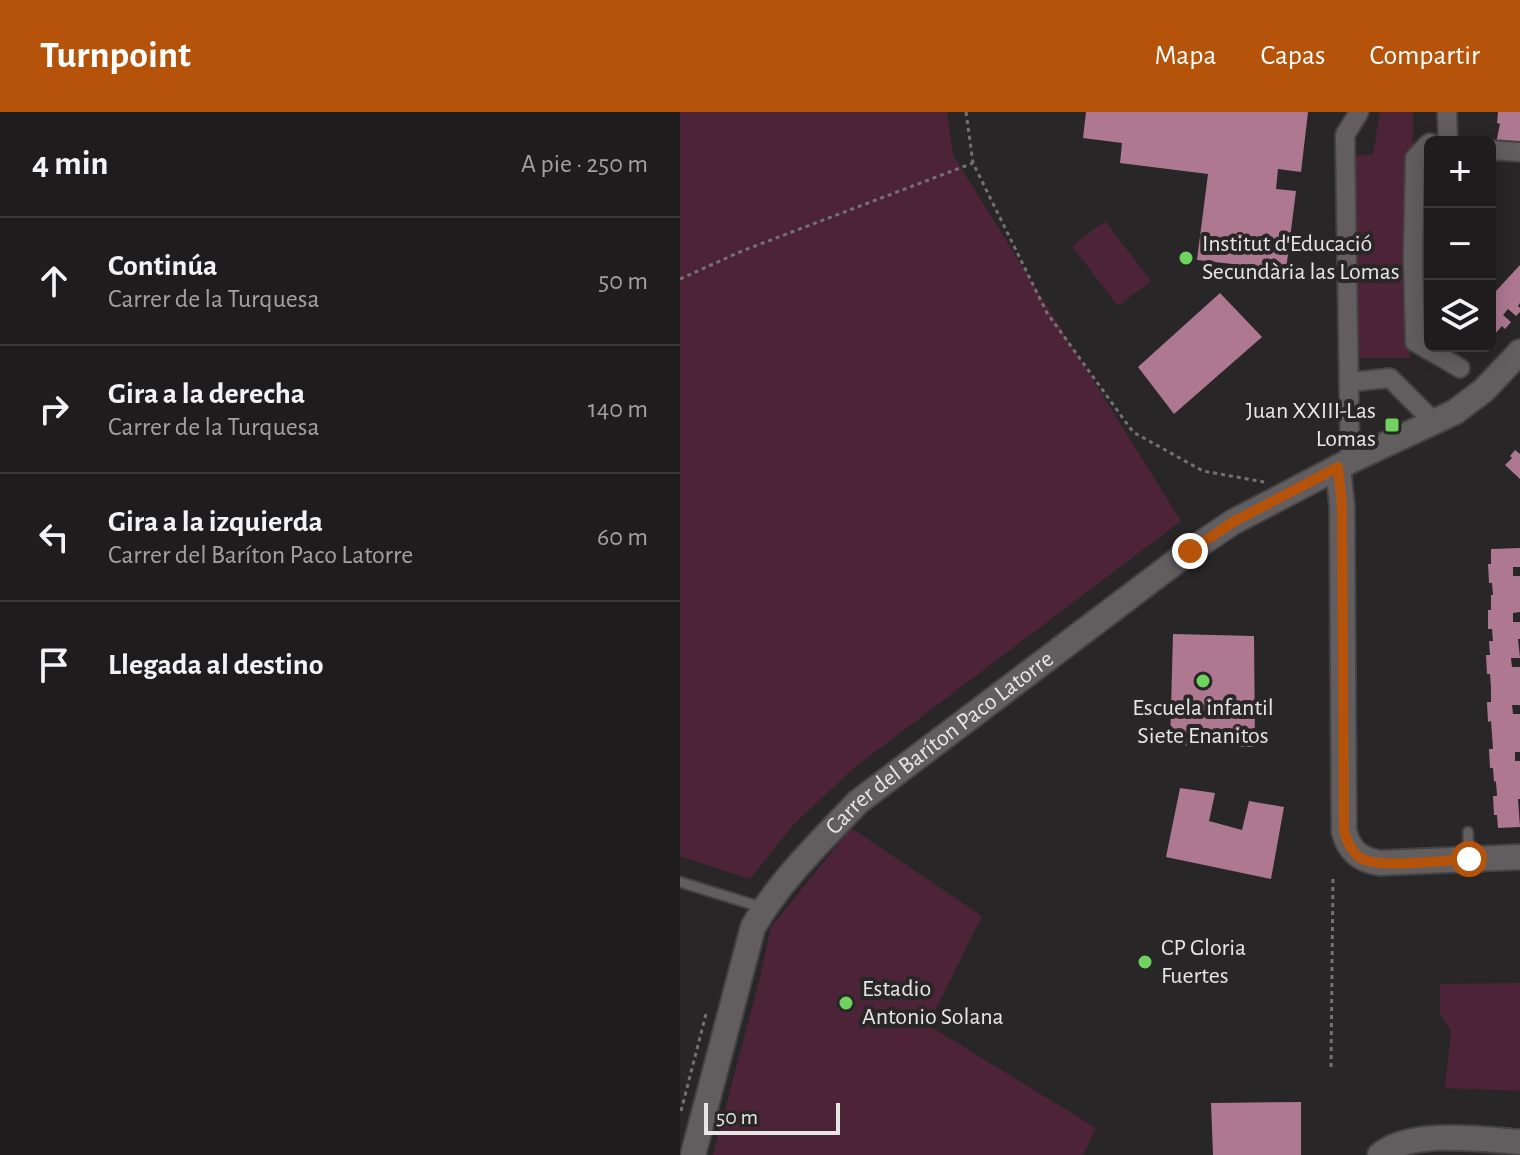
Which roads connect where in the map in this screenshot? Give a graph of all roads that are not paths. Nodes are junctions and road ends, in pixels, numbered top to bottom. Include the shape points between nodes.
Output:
1 (1359, 112) edge
2 (1447, 112) edge
3 (1448, 136) edge
4 (1424, 148) edge
5 (1496, 150) edge
6 (1520, 152) edge
7 (1520, 352) edge
8 (1460, 368) dead end
9 (1350, 382) junction
10 (1434, 422) junction
11 (1344, 464) junction
12 (1468, 832) dead end
13 (1520, 857) edge
14 (1469, 859) junction
15 (680, 882) edge
16 (764, 908) junction
17 (1520, 1142) edge
18 (693, 1155) edge
19 (1380, 1155) edge

1 - 9 street via 1345,135
2 - 3 street
4 - 8 street via 1415,158 1415,342
5 - 6 street
7 - 10 street, Carrer del Baríton Paco Latorre via 1484,390
9 - 10 street via 1390,378
9 - 11 street
10 - 11 street, Carrer del Baríton Paco Latorre
11 - 14 street via 1347,842 1361,858 1380,863
11 - 16 street, Carrer del Baríton Paco Latorre via 1201,544 858,802
12 - 14 lane
13 - 14 street
15 - 16 lane
16 - 18 street, Carrer del Baríton Paco Latorre via 753,927
17 - 19 street via 1431,1139 1400,1144

